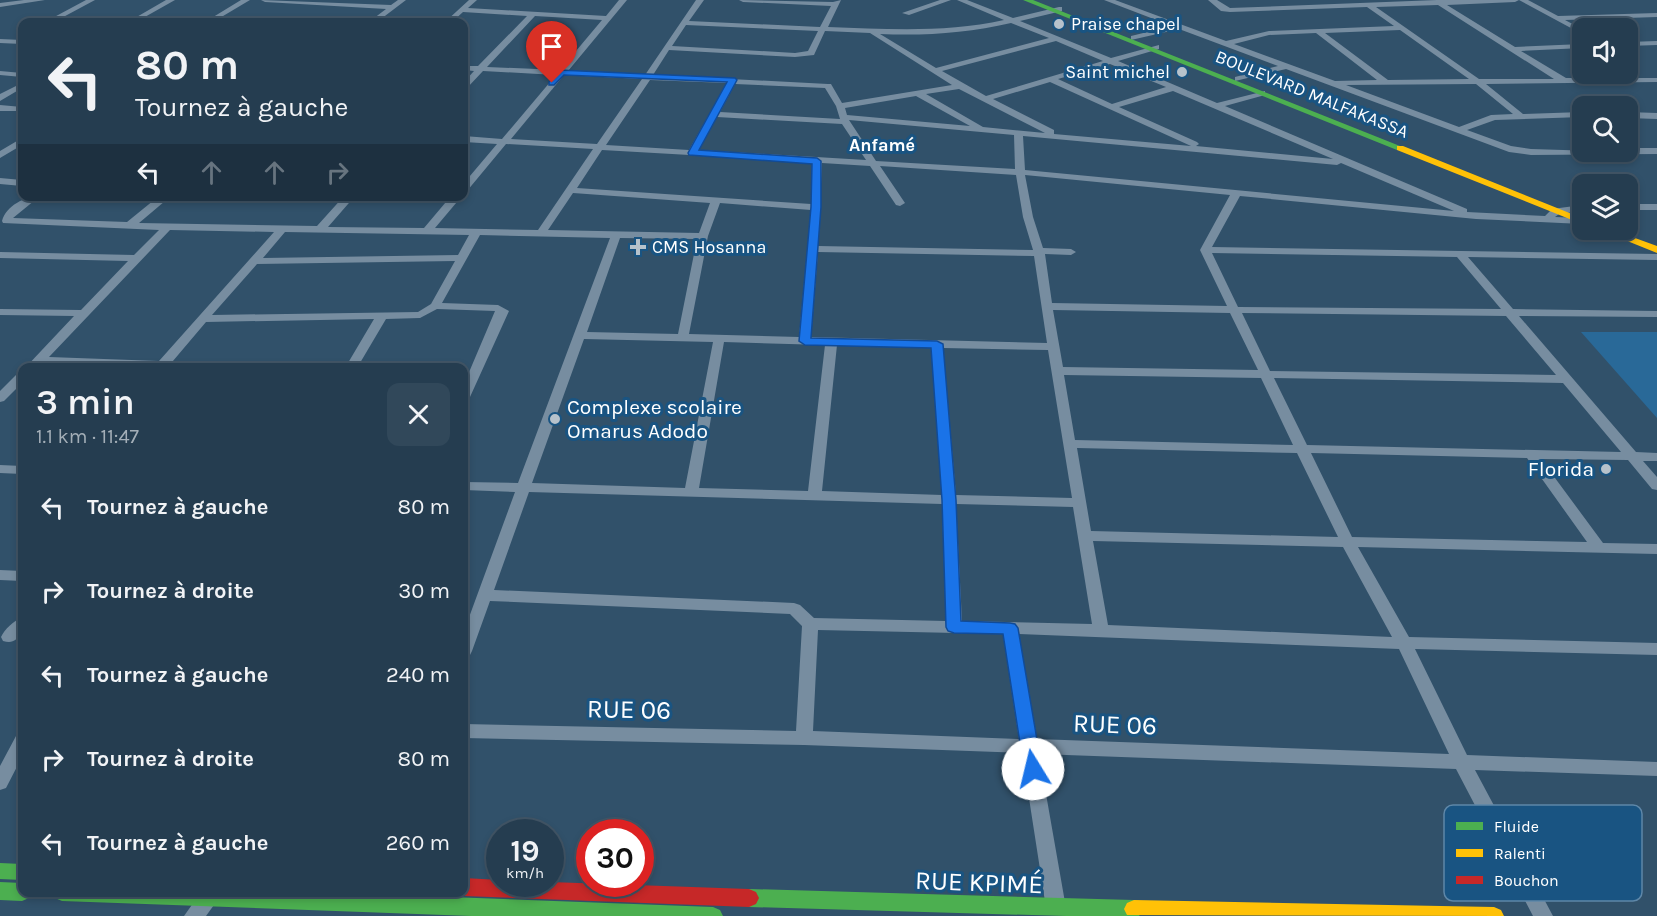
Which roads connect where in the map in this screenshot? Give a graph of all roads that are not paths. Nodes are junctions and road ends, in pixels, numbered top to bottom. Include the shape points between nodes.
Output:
1 (41, 0) edge
2 (91, 0) edge
3 (171, 0) edge
4 (246, 0) edge
5 (265, 0) edge
6 (402, 0) edge
7 (473, 0) edge
8 (623, 0) edge
9 (700, 0) edge
10 (743, 0) edge
11 (909, 0) edge
12 (948, 0) edge
13 (961, 0) edge
14 (1028, 0) edge
15 (1037, 0) edge
16 (1108, 0) edge
17 (1212, 0) edge
18 (1515, 0) edge
19 (1523, 0) edge
20 (836, 2) edge
21 (1437, 2) edge
22 (0, 3) edge
23 (1370, 6) junction
24 (393, 7) junction
25 (1055, 9) junction
26 (463, 10) junction
27 (906, 13) junction
28 (533, 14) junction
29 (1304, 14) junction
30 (1657, 15) edge
31 (57, 18) edge
32 (139, 18) edge
33 (216, 18) edge
34 (378, 18) edge
35 (453, 18) edge
36 (609, 18) junction
37 (1559, 18) junction
38 (1011, 20) junction
39 (685, 22) junction
40 (1572, 26) edge
41 (1177, 27) junction
42 (1401, 28) junction
43 (824, 29) junction
44 (1320, 31) junction
45 (871, 32) junction
46 (900, 33) junction
47 (1057, 38) junction
48 (1134, 38) junction
49 (18, 39) edge
50 (0, 41) edge
51 (13, 42) junction
52 (18, 42) edge
53 (1657, 43) edge
54 (1225, 44) junction
55 (1638, 44) edge
56 (1572, 46) edge
57 (667, 48) junction
58 (1153, 48) junction
59 (1513, 49) junction
60 (1111, 61) junction
61 (1284, 67) junction
62 (468, 68) edge
63 (481, 69) junction
64 (934, 71) junction
65 (562, 72) junction
66 (0, 73) edge
67 (18, 75) edge
68 (649, 75) junction
69 (1238, 79) junction
70 (732, 80) junction
71 (1051, 80) junction
72 (1657, 80) edge
73 (1564, 81) junction
74 (468, 82) edge
75 (1385, 82) junction
76 (1478, 82) junction
77 (1330, 83) junction
78 (960, 86) junction
79 (18, 87) edge
80 (1173, 88) junction
81 (920, 93) junction
82 (1262, 93) junction
83 (0, 98) edge
84 (985, 99) junction
85 (840, 106) junction
86 (1216, 106) junction
87 (1110, 107) junction
88 (0, 108) edge
89 (18, 109) edge
90 (714, 114) junction
91 (1520, 115) junction
92 (1572, 115) edge
93 (1638, 116) edge
94 (1657, 116) edge
95 (844, 120) junction
96 (984, 129) junction
97 (1458, 131) junction
98 (1018, 132) junction
99 (1058, 136) junction
100 (468, 139) edge
101 (505, 141) junction
102 (18, 144) edge
103 (599, 147) junction
104 (1207, 150) junction
105 (1656, 152) edge
106 (693, 153) junction
107 (0, 155) edge
108 (817, 161) junction
109 (1351, 163) junction
110 (872, 164) junction
111 (1020, 172) junction
112 (0, 181) edge
113 (18, 183) edge
114 (468, 184) edge
115 (570, 190) junction
116 (1236, 194) junction
117 (716, 200) junction
118 (28, 201) edge
119 (160, 201) edge
120 (345, 201) edge
121 (453, 201) edge
122 (900, 203) dead end
123 (816, 207) junction
124 (1638, 207) edge
125 (1657, 207) edge
126 (1572, 209) edge
127 (1561, 210) junction
128 (1572, 213) edge
129 (1476, 216) junction
130 (1572, 216) edge
131 (1545, 220) junction
132 (1572, 221) edge
133 (129, 226) junction
134 (166, 227) junction
135 (282, 229) junction
136 (319, 230) junction
137 (428, 230) junction
138 (477, 231) junction
139 (541, 232) junction
140 (616, 235) junction
141 (703, 236) junction
142 (1638, 238) edge
143 (1631, 240) edge
144 (1657, 245) edge
145 (813, 249) junction
146 (1205, 250) junction
147 (1657, 250) edge
148 (1039, 252) junction
149 (1071, 252) dead end
150 (1459, 253) junction
151 (0, 255) edge
152 (1657, 257) edge
153 (137, 258) junction
154 (460, 258) junction
155 (254, 261) junction
156 (435, 306) junction
157 (1049, 306) junction
158 (1235, 310) junction
159 (0, 312) edge
160 (84, 313) junction
161 (1512, 314) junction
162 (1657, 314) edge
163 (381, 318) junction
164 (203, 319) junction
165 (579, 335) junction
166 (683, 338) junction
167 (719, 339) junction
168 (805, 341) junction
169 (831, 342) junction
170 (937, 344) junction
171 (1053, 347) junction
172 (36, 363) edge
173 (164, 363) edge
174 (354, 363) edge
175 (1057, 371) junction
176 (1266, 375) junction
177 (1564, 379) junction
178 (18, 380) edge
179 (468, 388) edge
180 (0, 398) edge
181 (1070, 444) junction
182 (1302, 448) junction
183 (1531, 454) junction
184 (1632, 456) junction
185 (1657, 457) edge
186 (0, 469) edge
187 (18, 470) edge
188 (468, 486) edge
189 (1657, 486) edge
190 (525, 488) junction
191 (691, 492) junction
192 (815, 495) junction
193 (949, 500) junction
194 (1079, 502) junction
195 (1084, 536) junction
196 (1347, 541) junction
197 (1599, 548) junction
198 (1657, 549) edge
199 (18, 576) edge
200 (2, 577) edge
201 (485, 594) junction
202 (810, 624) junction
203 (954, 627) junction
204 (18, 628) edge
205 (1010, 628) junction
206 (1101, 630) junction
207 (9, 637) dead end
208 (468, 640) edge
209 (1404, 643) junction
210 (1657, 649) edge
211 (468, 731) edge
212 (804, 738) junction
213 (1029, 746) junction
214 (18, 749) edge
215 (1461, 761) junction
216 (1657, 769) edge
217 (0, 783) edge
218 (1484, 805) edge
219 (0, 871) edge
220 (18, 872) edge
221 (468, 887) edge
222 (0, 891) edge
223 (18, 892) edge
224 (184, 897) edge
225 (209, 898) junction
226 (1535, 901) edge
227 (1056, 908) junction
228 (610, 914) edge
229 (194, 916) edge
230 (713, 916) edge
231 (1494, 916) edge
232 (1543, 916) edge

1 - 22 street
2 - 31 street
3 - 32 street
4 - 33 street
5 - 24 street
6 - 24 street
7 - 26 street
8 - 36 street
9 - 39 street
10 - 20 street
11 - 27 street
12 - 27 street
13 - 38 street
14 - 25 main road, BOULEVARD MALFAKASSA
15 - 25 main road, BOULEVARD MALFAKASSA
16 - 41 street
17 - 29 street via 1230,10
18 - 21 street
19 - 37 street
20 - 43 street
21 - 23 street
21 - 59 street
23 - 29 street
23 - 42 street
24 - 34 street
25 - 38 street
25 - 48 main road, BOULEVARD MALFAKASSA
25 - 58 main road, BOULEVARD MALFAKASSA
26 - 28 street
26 - 35 street
27 - 46 street
28 - 36 street
28 - 63 street
29 - 44 street
30 - 37 street
36 - 65 street
37 - 40 street
38 - 46 street via 969,29
38 - 47 street
39 - 43 street
39 - 57 street
41 - 48 street
41 - 54 street
42 - 44 street
42 - 76 street
43 - 45 street
43 - 57 street via 812,53 805,55
44 - 54 street via 1269,33
44 - 75 street
45 - 46 street
45 - 64 street
47 - 60 street
47 - 64 street
48 - 58 main road, BOULEVARD MALFAKASSA
49 - 51 street
50 - 51 street
51 - 52 street
53 - 55 street
54 - 61 street
56 - 59 street
57 - 68 street
58 - 60 street
58 - 69 main road, BOULEVARD MALFAKASSA
58 - 82 main road, BOULEVARD MALFAKASSA
59 - 73 street
60 - 71 street
60 - 80 street
61 - 69 street
61 - 77 street
62 - 63 street
63 - 65 street
63 - 74 street
64 - 78 street
65 - 68 street
65 - 101 street
66 - 67 street
68 - 70 street
68 - 103 street
69 - 127 main road, BOULEVARD MALFAKASSA
70 - 85 street via 828,86
70 - 90 street
71 - 84 street
71 - 87 street
72 - 73 street
73 - 76 street
75 - 76 street
75 - 77 street
76 - 91 street
77 - 97 street
78 - 81 street
78 - 84 street
79 - 83 street
80 - 86 street
80 - 87 street
81 - 85 street
81 - 96 street
82 - 86 street
82 - 127 main road, BOULEVARD MALFAKASSA
84 - 99 street
85 - 95 street
86 - 109 street
87 - 104 street
88 - 89 street
90 - 95 street
90 - 106 street
91 - 92 street
91 - 97 street via 1485,119
93 - 94 street
95 - 96 street
95 - 110 street
96 - 98 street
97 - 105 street via 1524,152
98 - 99 street
98 - 111 street
99 - 104 street
100 - 101 street
101 - 103 street
101 - 114 street
102 - 107 street
103 - 106 street
103 - 115 street
104 - 109 street
106 - 108 street
108 - 110 street
108 - 123 street
109 - 129 street
110 - 111 street
110 - 122 street
111 - 116 street
111 - 148 street
112 - 113 street
115 - 117 street
115 - 139 street
116 - 129 street
116 - 146 street
117 - 123 street
117 - 141 street
118 - 133 street via 9,214 7,221
119 - 133 street
120 - 136 street
121 - 137 street
123 - 145 street
124 - 125 street
126 - 127 street
127 - 128 main road, BOULEVARD MALFAKASSA
127 - 130 main road, BOULEVARD MALFAKASSA
127 - 131 street
129 - 131 street
131 - 132 street
133 - 134 street
134 - 135 street
134 - 153 street
135 - 136 street
135 - 155 street
136 - 137 street
137 - 138 street
138 - 139 street
138 - 154 street
139 - 140 street
140 - 141 street
140 - 165 street
141 - 166 street
142 - 144 main road
143 - 147 main road
145 - 148 street
145 - 168 street
146 - 150 street
146 - 158 street
148 - 149 street
148 - 157 street
150 - 152 street
150 - 161 street
151 - 153 street
153 - 160 street
154 - 155 street
154 - 156 street
155 - 164 street
156 - 163 street via 420,315
156 - 179 street via 503,310
157 - 158 street
157 - 171 street
158 - 161 street
158 - 176 street
159 - 160 street
160 - 172 street
161 - 162 street
161 - 177 street
163 - 164 street
163 - 174 street
164 - 173 street
165 - 166 street
165 - 190 street
166 - 167 street
167 - 168 street
167 - 191 street
168 - 169 street
169 - 170 street
169 - 192 street
170 - 171 street
170 - 193 street
171 - 175 street
175 - 176 street
175 - 181 street
176 - 177 street
176 - 182 street
177 - 184 street
178 - 180 street
181 - 182 street
181 - 194 street
182 - 183 street
182 - 196 street
183 - 184 street
183 - 197 street
184 - 185 street
184 - 189 street
186 - 187 street
188 - 190 street
190 - 191 street
190 - 201 street
191 - 192 street
192 - 193 street
193 - 194 street
193 - 203 street
194 - 195 street
195 - 196 street
195 - 206 street
196 - 197 street
196 - 209 street
197 - 198 street
199 - 200 street
201 - 202 street via 788,607 799,611
201 - 208 street
202 - 203 street
202 - 212 street
203 - 205 street
204 - 207 street
205 - 206 street
205 - 213 street
206 - 209 street
209 - 210 street
209 - 215 street
211 - 212 street, RUE 06
212 - 213 street, RUE 06
213 - 215 street, RUE 06
213 - 227 street
214 - 217 street
215 - 216 street, RUE 06
215 - 218 street
219 - 220 main road
221 - 227 main road, RUE KPIMÉ
222 - 223 main road
224 - 225 main road
225 - 228 main road
225 - 229 street
226 - 232 street
227 - 231 main road, RUE KPIMÉ
228 - 230 main road

